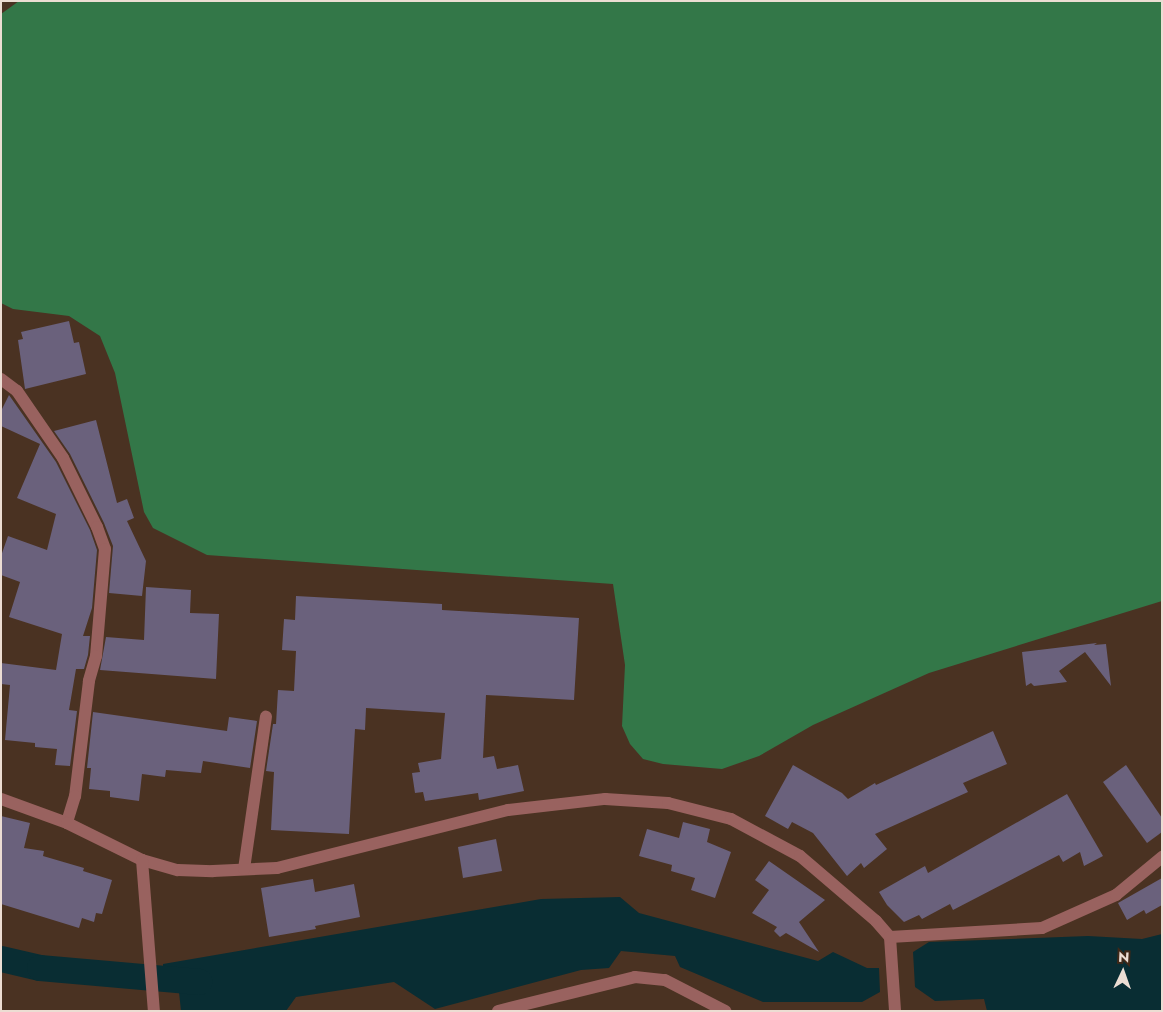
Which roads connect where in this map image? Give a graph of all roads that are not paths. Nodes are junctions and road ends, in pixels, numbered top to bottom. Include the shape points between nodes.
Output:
1 (1, 379) edge
2 (266, 717) dead end
3 (1, 799) edge
4 (67, 823) junction
5 (1162, 857) edge
6 (142, 860) junction
7 (244, 869) junction
8 (890, 937) junction
9 (154, 1011) edge
10 (498, 1011) edge
11 (725, 1011) edge
12 (895, 1011) edge

1 - 4 street via 17,391 63,458 105,549 96,656 89,681 75,796
2 - 7 street
3 - 4 street
4 - 6 street
5 - 8 street via 1116,894 1042,928
6 - 7 street via 178,870 213,872
6 - 9 street
7 - 8 street via 277,868 321,859 508,810 605,799 668,803 731,819 800,856 876,920
8 - 12 street
10 - 11 street via 635,977 665,980

